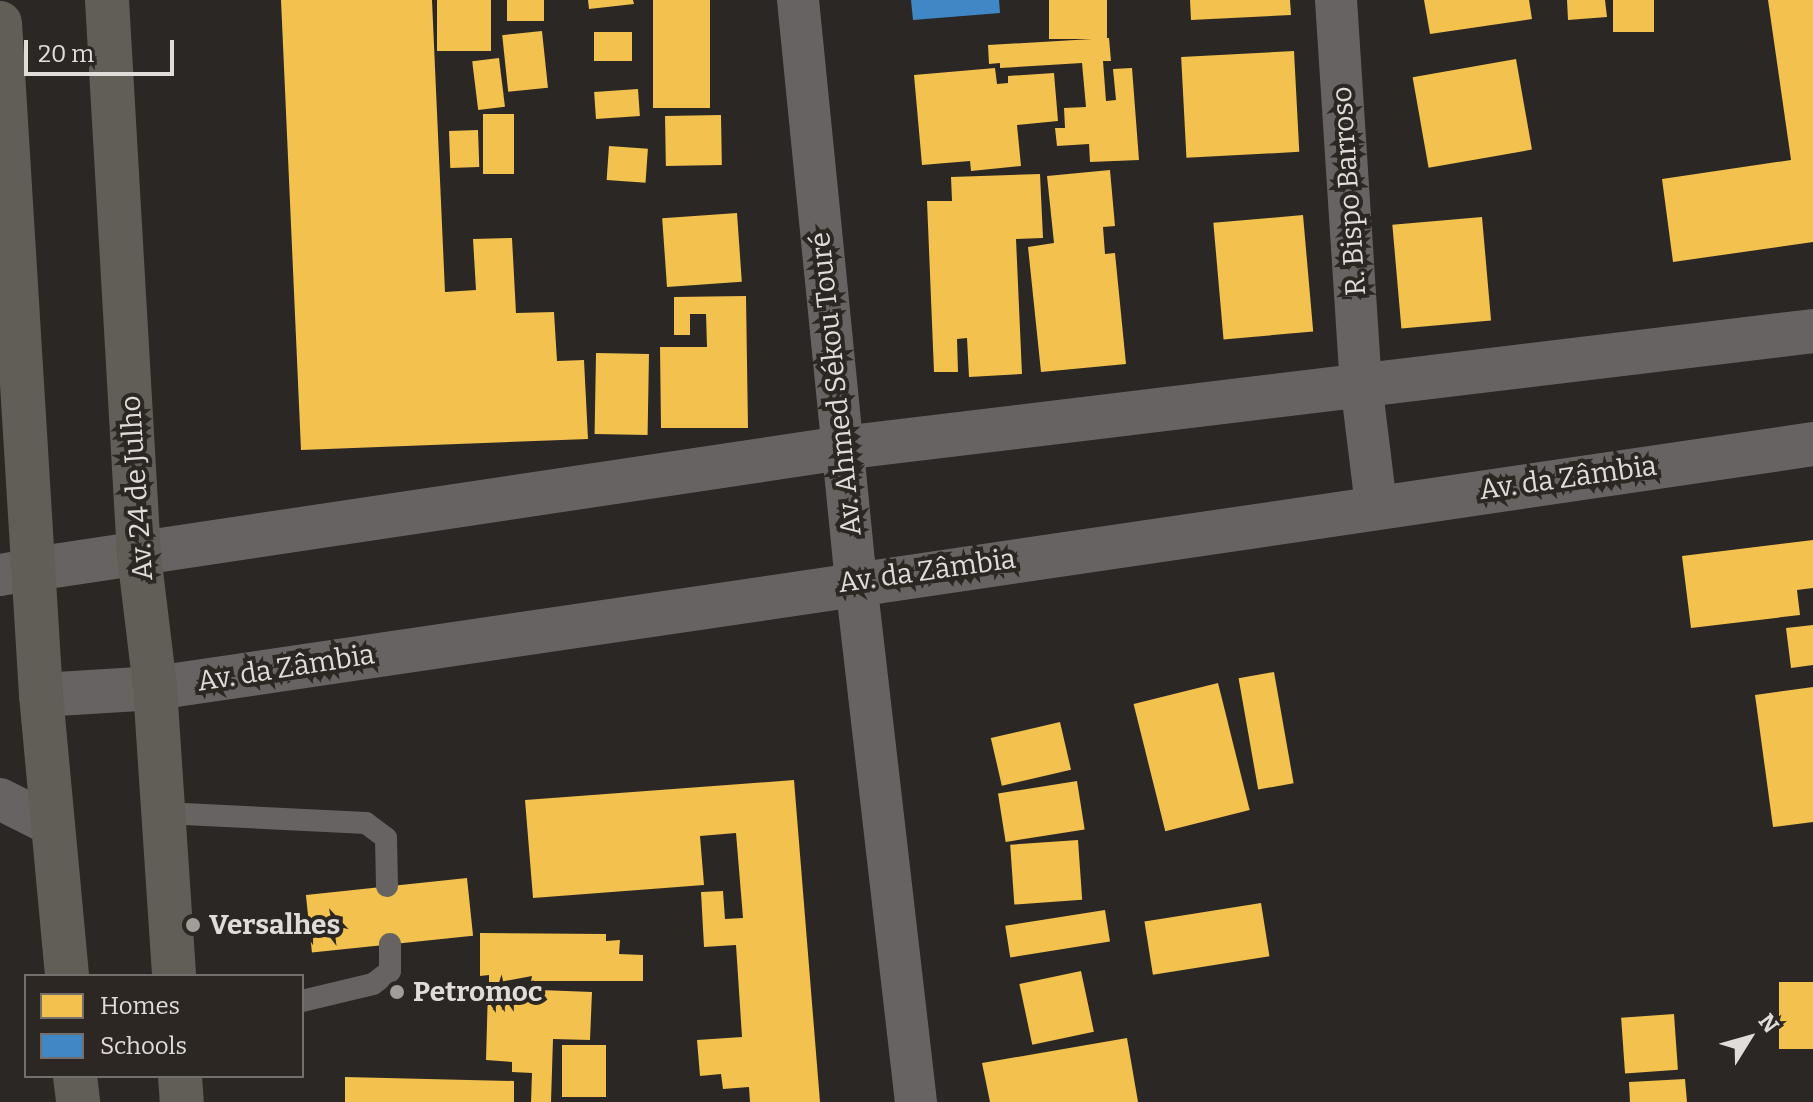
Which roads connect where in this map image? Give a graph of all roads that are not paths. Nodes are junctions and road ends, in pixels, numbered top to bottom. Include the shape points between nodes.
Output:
1 (107, 0) edge
2 (798, 0) edge
3 (1336, 0) edge
4 (0, 23) edge
5 (1813, 331) edge
6 (1361, 383) junction
7 (1813, 444) edge
8 (842, 448) junction
9 (1376, 506) junction
10 (139, 555) junction
11 (17, 572) edge
12 (856, 582) junction
13 (155, 688) junction
14 (41, 695) junction
15 (0, 799) edge
16 (163, 813) junction
17 (54, 826) junction
18 (387, 886) dead end
19 (390, 944) dead end
20 (67, 974) edge
21 (174, 974) edge
22 (304, 1001) edge
23 (75, 1078) edge
24 (180, 1078) edge
25 (78, 1102) edge
26 (182, 1102) edge
27 (916, 1102) edge

1 - 10 main road, Av. 24 de Julho
2 - 8 street, Av. Ahmed Sékou Touré
3 - 6 street, R. Bispo Barroso
4 - 11 main road via 28,474
5 - 6 street
6 - 8 street
6 - 9 street, R. Bispo Barroso
7 - 9 street, Av. da Zâmbia
8 - 10 street
8 - 12 street, Av. Ahmed Sékou Touré
9 - 12 street, Av. da Zâmbia
10 - 11 street
10 - 13 main road, Av. 24 de Julho
11 - 14 main road
12 - 13 street, Av. da Zâmbia
12 - 27 street, Av. Ahmed Sékou Touré
13 - 14 street, Av. da Zâmbia
13 - 16 main road, Av. 24 de Julho
14 - 17 main road
15 - 17 street
16 - 18 lane via 366,823 386,838
16 - 21 main road, Av. 24 de Julho
17 - 20 main road
19 - 22 lane via 390,971 373,984
23 - 25 main road
24 - 26 main road

